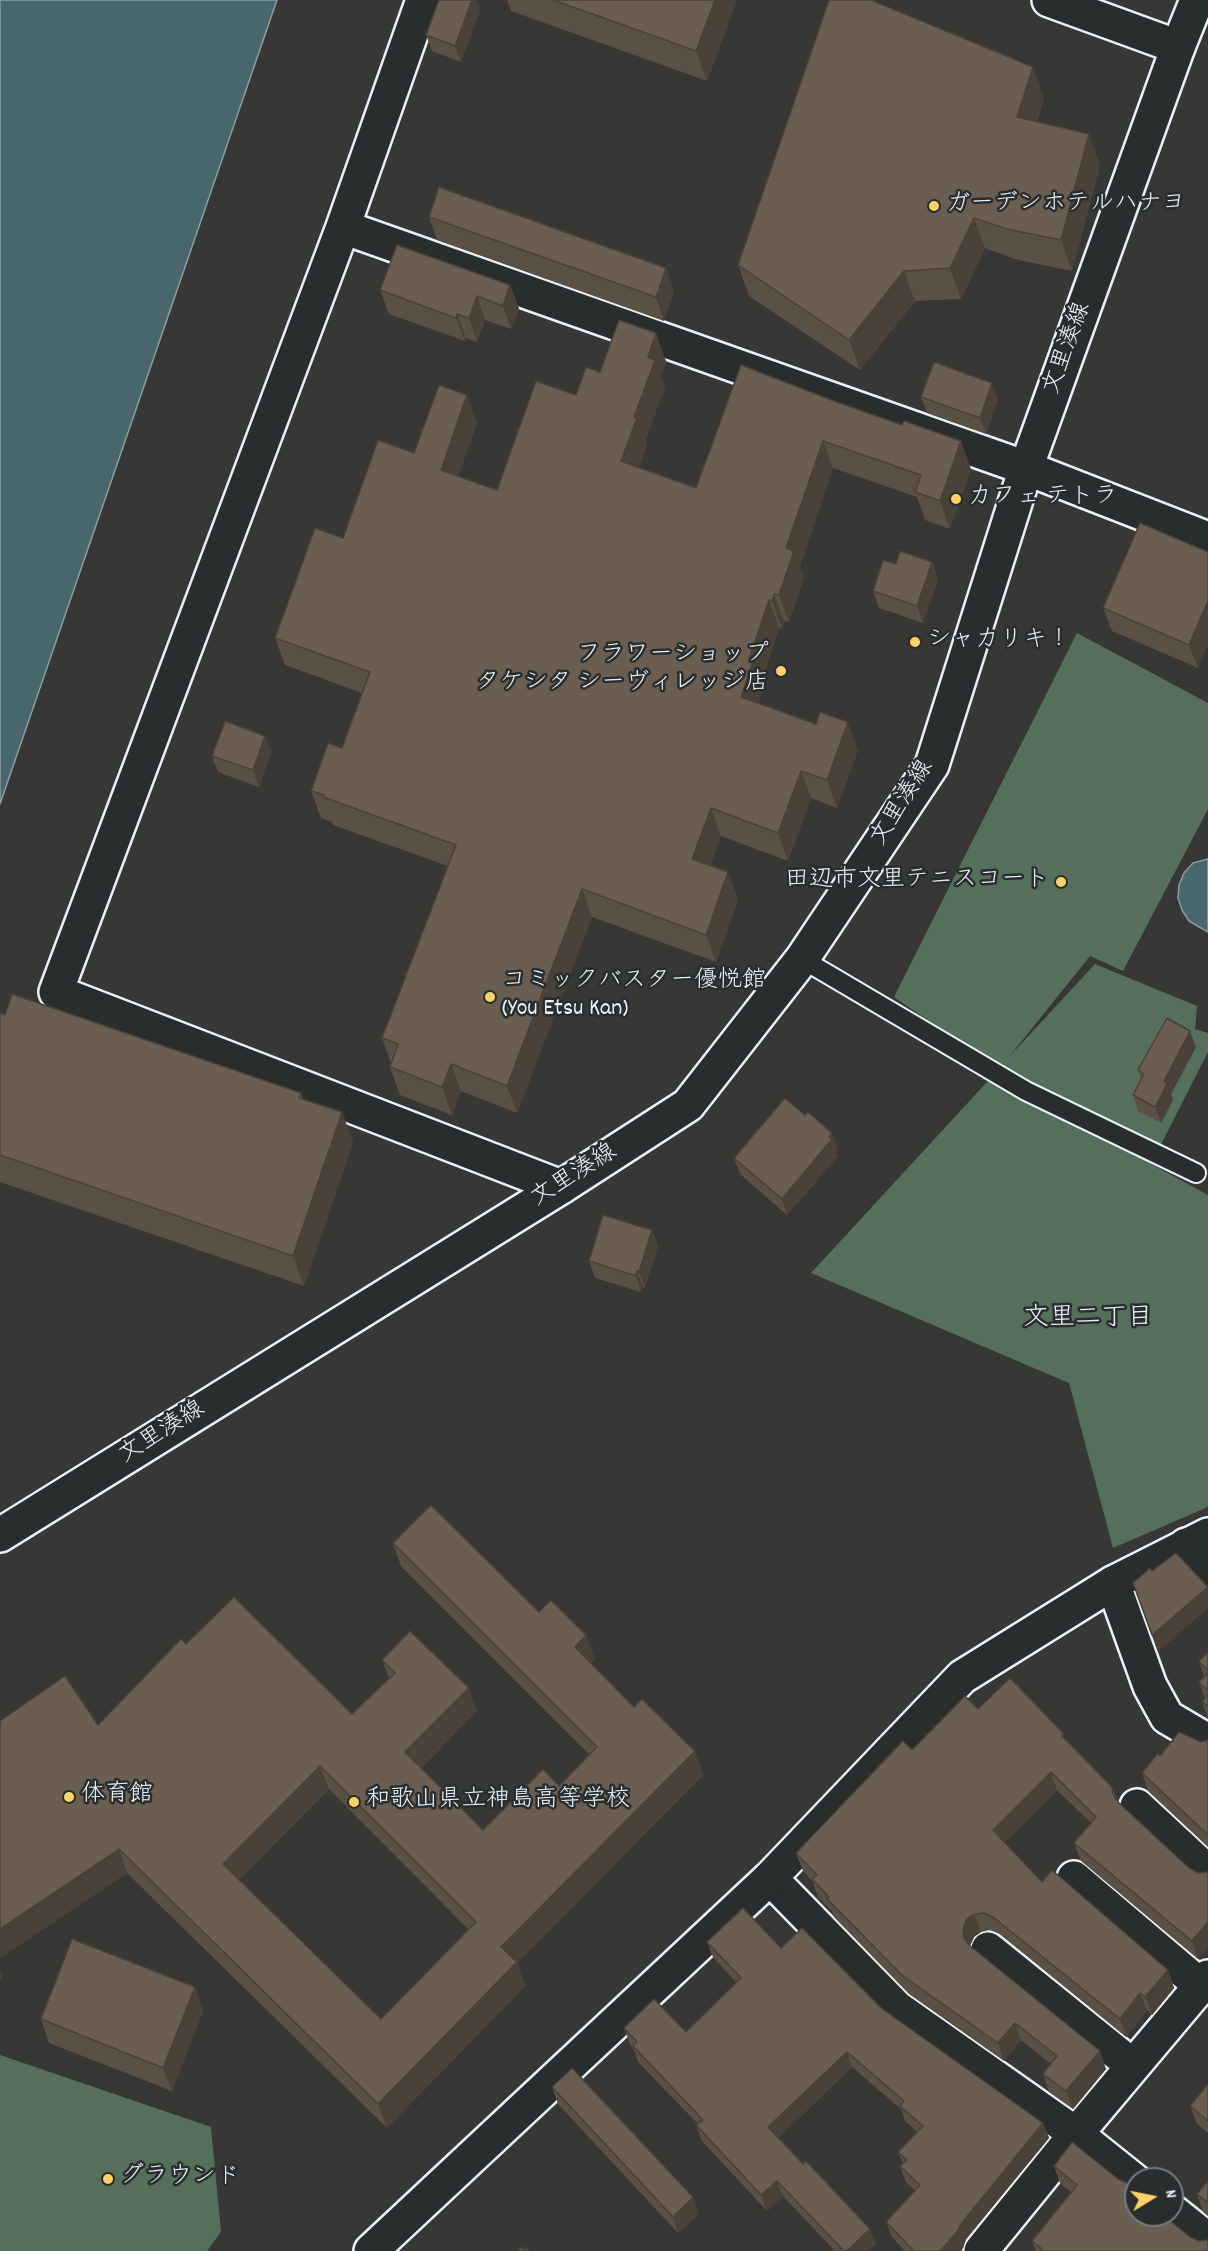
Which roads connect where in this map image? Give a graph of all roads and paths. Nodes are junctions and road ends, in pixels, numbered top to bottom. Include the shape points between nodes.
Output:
1 (423, 0) edge
2 (1048, 0) edge
3 (1197, 0) edge
4 (1178, 47) junction
5 (343, 227) junction
6 (1026, 468) junction
7 (1208, 539) edge
8 (802, 959) junction
9 (1196, 1173) dead end
10 (561, 1187) junction
11 (0, 1535) edge
12 (1197, 1540) edge
13 (1208, 1570) edge
14 (1113, 1583) junction
15 (1208, 1741) edge
16 (1137, 1806) dead end
17 (1208, 1872) edge
18 (770, 1878) junction
19 (1074, 1878) dead end
20 (988, 1949) dead end
21 (1204, 1982) edge
22 (1133, 2066) junction
23 (1076, 2134) junction
24 (1124, 2172) edge
25 (1184, 2221) edge
26 (1208, 2240) edge
27 (371, 2251) edge
28 (981, 2251) edge

1 - 5 street
2 - 4 street
3 - 4 street, 文里湊線
4 - 6 street, 文里湊線
5 - 6 street
5 - 10 street via 56,992
6 - 7 street
6 - 8 street, 文里湊線 via 932,765
8 - 9 lane via 1026,1091
8 - 10 street, 文里湊線 via 688,1105
10 - 11 street, 文里湊線
12 - 13 street
12 - 14 street
14 - 15 street via 1150,1686 1167,1717
14 - 18 street via 962,1677
16 - 17 street
18 - 23 street via 897,2008
18 - 27 street
19 - 21 street
20 - 22 street
21 - 22 street
22 - 23 street
23 - 24 street
23 - 28 street
25 - 26 street

